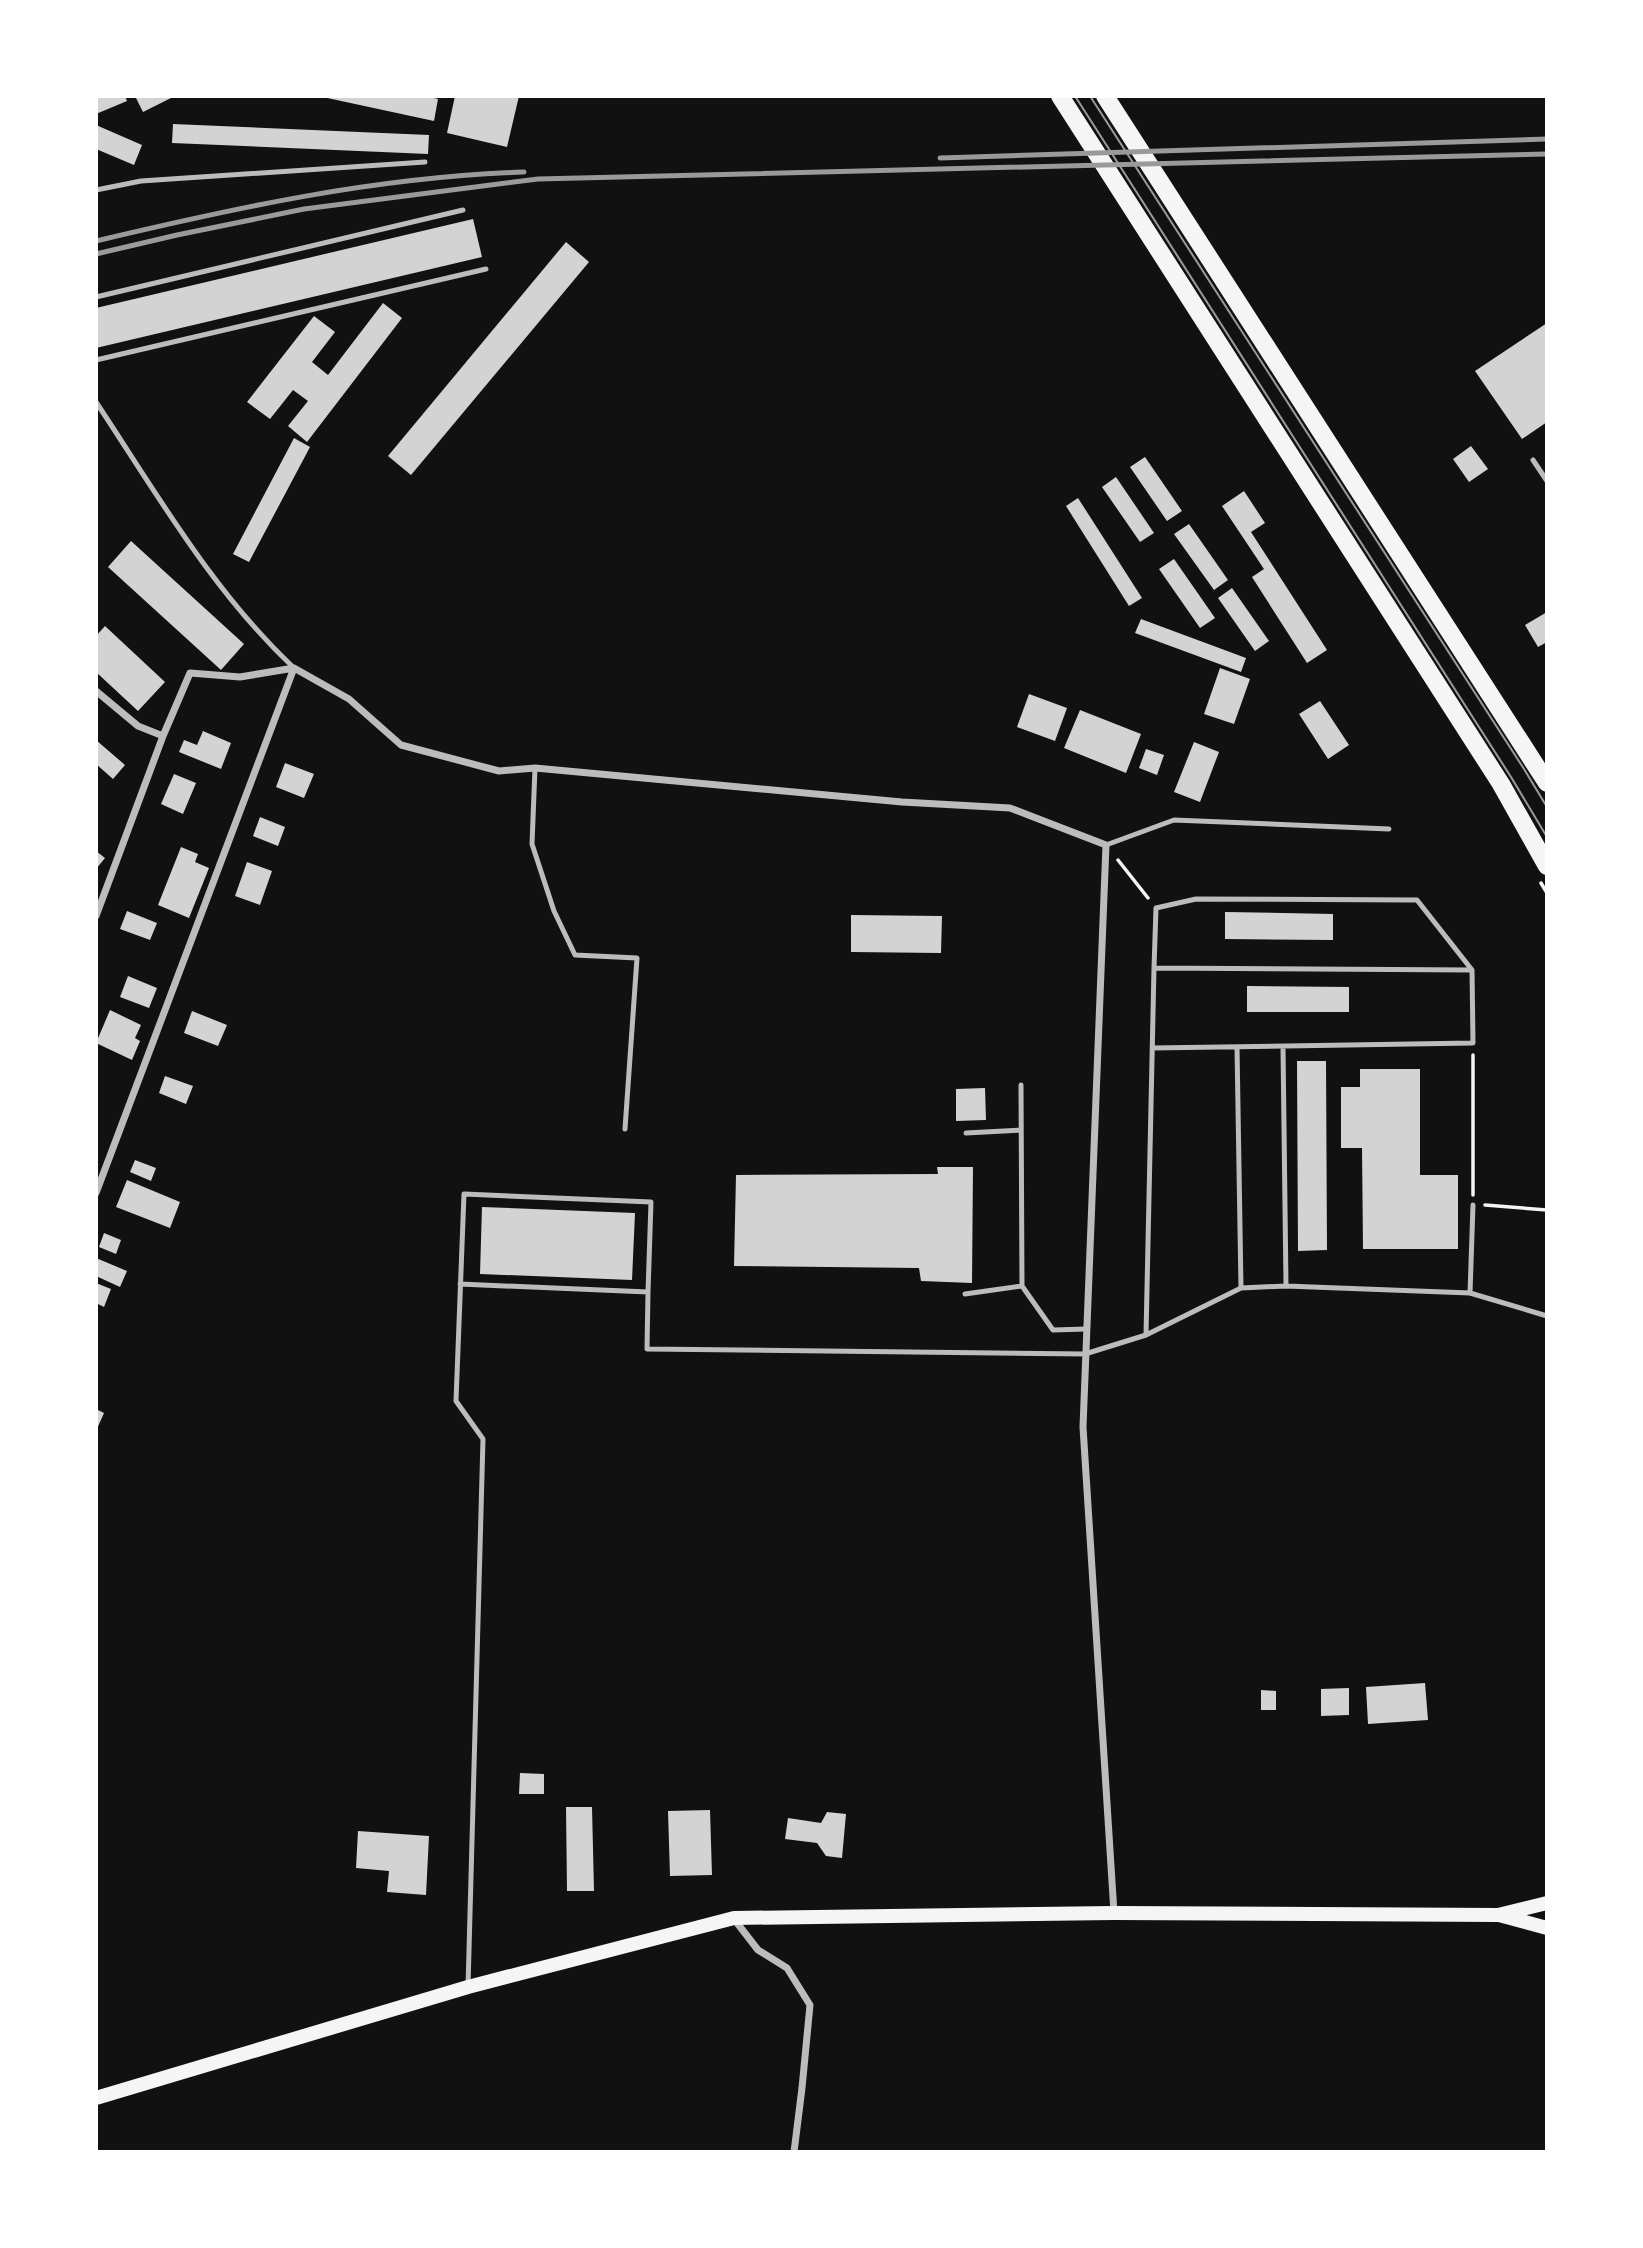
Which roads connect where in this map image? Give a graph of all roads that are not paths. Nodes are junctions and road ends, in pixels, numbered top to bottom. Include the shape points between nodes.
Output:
1 (1060, 96) edge
2 (1105, 96) edge
3 (425, 162) dead end
4 (96, 190) edge
5 (463, 210) dead end
6 (486, 269) dead end
7 (96, 297) edge
8 (96, 360) edge
9 (96, 402) edge
10 (1533, 460) dead end
11 (1547, 481) edge
12 (294, 668) junction
13 (96, 691) edge
14 (163, 736) junction
15 (535, 768) junction
16 (1547, 783) edge
17 (1389, 829) dead end
18 (1106, 845) junction
19 (1547, 866) edge
20 (96, 916) edge
21 (1154, 968) junction
22 (1472, 970) junction
23 (1237, 1047) junction
24 (1283, 1047) junction
25 (1152, 1048) junction
26 (1021, 1085) dead end
27 (625, 1129) dead end
28 (1021, 1130) junction
29 (966, 1133) dead end
30 (96, 1193) edge
31 (1473, 1205) road end
32 (460, 1284) junction
33 (1022, 1286) junction
34 (1286, 1286) junction
35 (1241, 1288) junction
36 (648, 1292) junction
37 (1470, 1293) junction
38 (965, 1294) dead end
39 (1547, 1316) edge
40 (1086, 1329) junction
41 (1146, 1335) junction
42 (1086, 1354) junction
43 (1547, 1903) edge
44 (1114, 1913) junction
45 (1497, 1914) junction
46 (734, 1919) junction
47 (1547, 1928) edge
48 (468, 1987) junction
49 (96, 2098) edge
50 (794, 2152) edge

1 - 19 main road via 1501,784
2 - 16 main road
3 - 4 lane via 141,181
5 - 7 lane
6 - 8 lane
9 - 12 lane via 201,560 265,641
10 - 11 lane
12 - 14 street via 240,677 190,673
12 - 15 street via 349,699 401,746 499,771
12 - 30 street
13 - 14 street via 138,726
14 - 20 street
15 - 18 street via 1010,808
15 - 27 lane via 532,844 554,911 575,955 637,958
17 - 18 lane via 1174,820
18 - 40 street
21 - 22 lane
21 - 22 lane via 1156,908 1196,899 1417,900
21 - 25 lane
22 - 24 lane via 1473,1043
23 - 24 lane
23 - 25 lane
23 - 35 lane
24 - 34 lane
25 - 41 lane
26 - 28 lane
28 - 29 lane
28 - 33 lane
31 - 37 lane
32 - 36 lane
32 - 36 lane via 464,1194 651,1202
32 - 48 lane via 456,1401 483,1439
33 - 38 lane
33 - 40 lane via 1054,1330
34 - 35 lane
34 - 37 lane
35 - 41 lane
36 - 42 lane via 647,1349
37 - 39 lane
40 - 42 street
41 - 42 lane
42 - 44 street via 1083,1427
43 - 45 main road
44 - 45 main road
44 - 46 main road
45 - 47 main road
46 - 48 main road
46 - 50 street via 758,1950 787,1968 810,2005
48 - 49 main road

